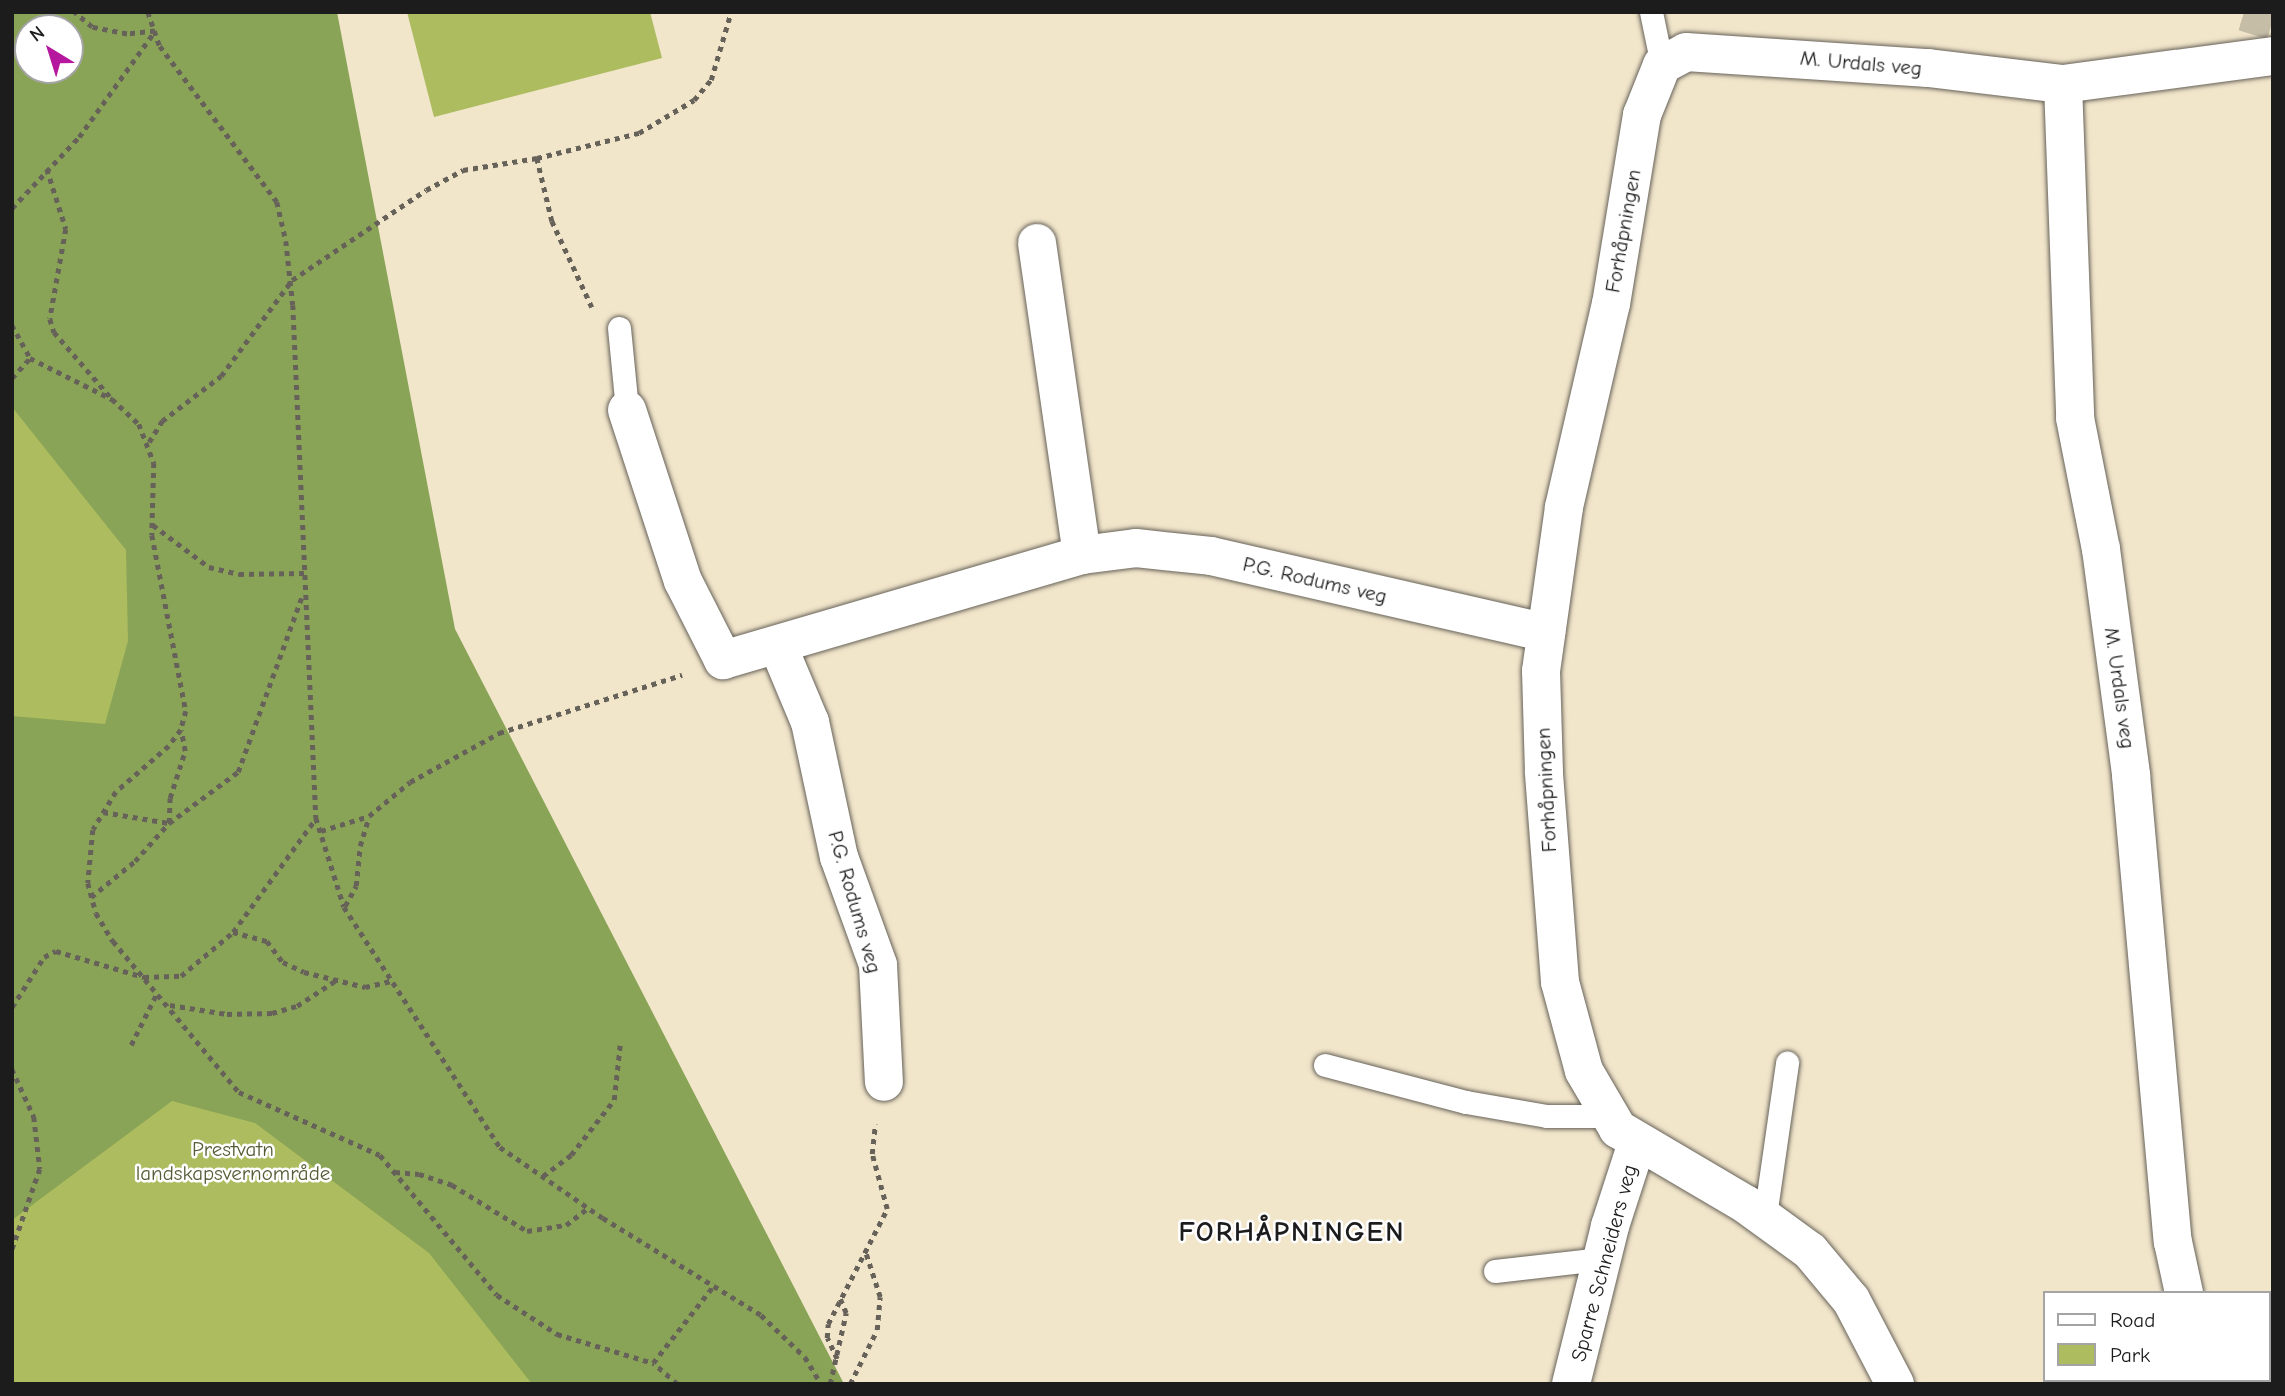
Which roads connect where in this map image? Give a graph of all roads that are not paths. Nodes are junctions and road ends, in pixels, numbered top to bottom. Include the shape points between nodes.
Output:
1 (1651, 12) edge
2 (2273, 56) edge
3 (1662, 65) junction
4 (2063, 84) junction
5 (1037, 243) dead end
6 (619, 328) road end
7 (627, 410) joint
8 (1082, 555) junction
9 (1546, 633) junction
10 (778, 646) junction
11 (1787, 1063) dead end
12 (1325, 1065) dead end
13 (884, 1082) road end
14 (1607, 1116) junction
15 (1637, 1143) junction
16 (1765, 1216) junction
17 (1601, 1259) junction
18 (1495, 1270) dead end
19 (2184, 1291) edge
20 (1571, 1384) edge
21 (1895, 1384) edge

1 - 3 lane
2 - 4 street, M. Urdals veg
3 - 4 street, M. Urdals veg via 1671,56 1702,50
3 - 9 street, Forhåpningen via 1642,115 1611,304 1563,507
4 - 19 street, M. Urdals veg via 2076,418 2101,549 2132,775 2173,1242
5 - 8 street
6 - 7 lane
7 - 10 street, P.G. Rodums veg via 682,581 723,660
8 - 9 street, P.G. Rodums veg via 1136,548 1211,556
8 - 10 street, P.G. Rodums veg
9 - 14 street, Forhåpningen via 1541,671 1544,772 1560,982 1584,1071
10 - 13 street, P.G. Rodums veg via 810,722 839,857 878,965
11 - 16 lane
12 - 14 lane via 1466,1102 1547,1116
14 - 15 street, Forhåpningen
15 - 16 street, Forhåpningen
15 - 17 street, Sparre Schneiders veg
16 - 21 street, Forhåpningen via 1830,1271
17 - 18 lane
17 - 20 street, Sparre Schneiders veg

